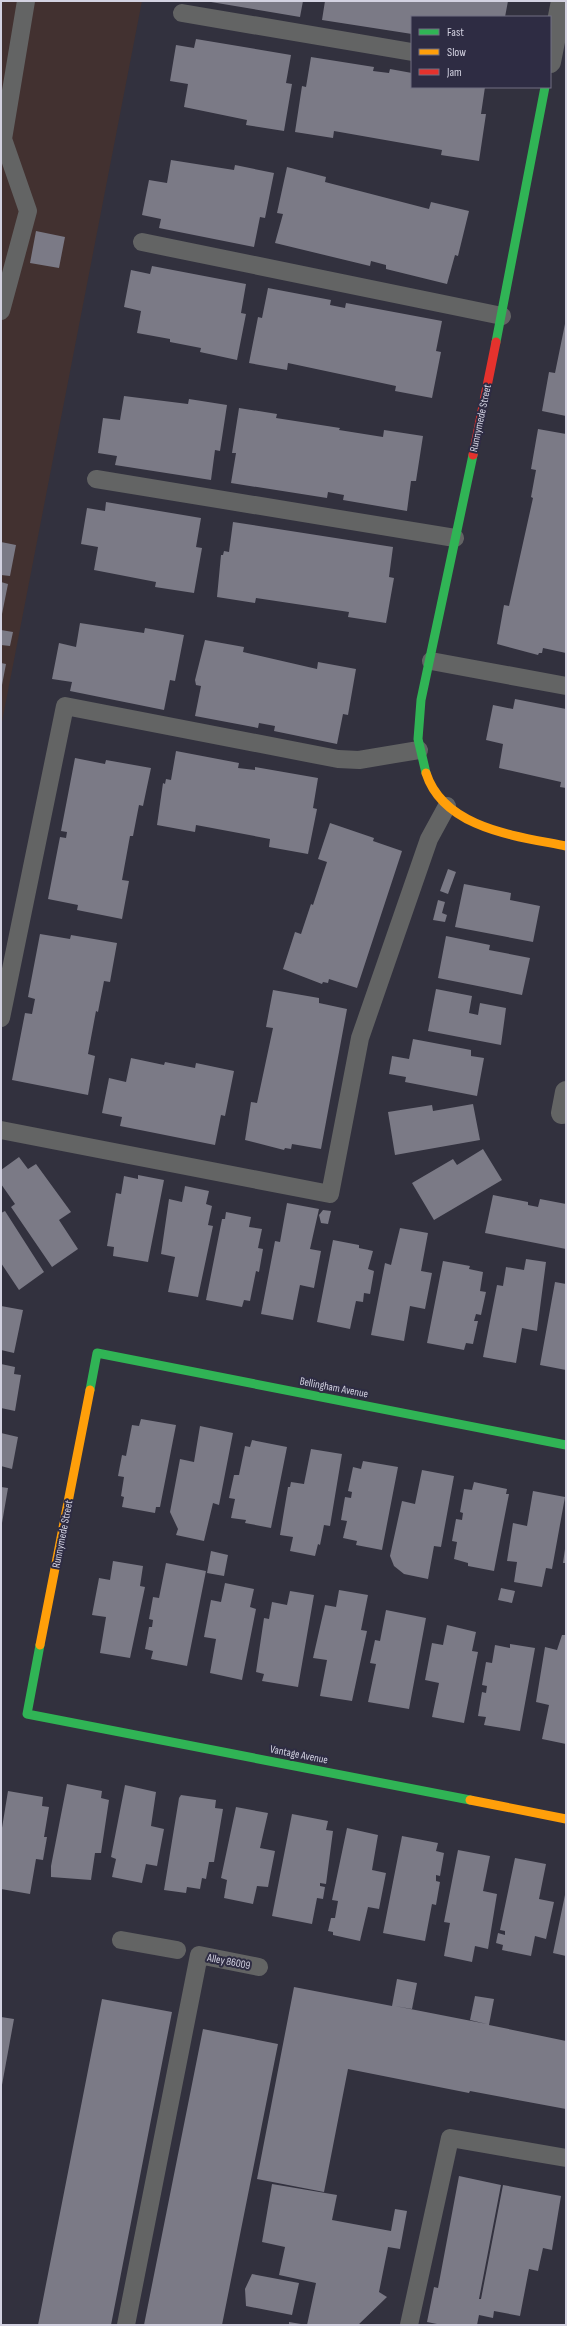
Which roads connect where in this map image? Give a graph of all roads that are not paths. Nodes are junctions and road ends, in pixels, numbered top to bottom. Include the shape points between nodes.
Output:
1 (26, 1) edge
2 (562, 1) edge
3 (182, 13) dead end
4 (411, 52) edge
5 (551, 57) edge
6 (545, 88) edge
7 (6, 164) edge
8 (142, 242) dead end
9 (1, 311) edge
10 (502, 316) junction
11 (96, 479) dead end
12 (455, 538) junction
13 (431, 661) junction
14 (566, 686) edge
15 (419, 750) junction
16 (447, 806) junction
17 (566, 846) edge
18 (1, 1018) edge
19 (1, 1130) edge
20 (97, 1353) joint
21 (566, 1445) edge
22 (27, 1714) joint
23 (566, 1819) edge
24 (121, 1940) dead end
25 (177, 1950) dead end
26 (259, 1967) dead end
27 (566, 2158) edge
28 (126, 2325) edge
29 (409, 2325) edge

1 - 7 lane via 3,139
2 - 5 street
3 - 4 lane
6 - 10 street, Runnymede Street
7 - 9 lane via 28,211
8 - 10 lane
10 - 12 street, Runnymede Street
11 - 12 lane
12 - 13 street, Runnymede Street
13 - 14 lane
13 - 15 street, Runnymede Street via 421,700
15 - 16 street, Runnymede Street via 427,778
15 - 18 lane via 359,760 338,760 65,706
16 - 17 street, Runnymede Street via 467,820 501,832
16 - 19 lane via 429,839 360,1038 330,1194
20 - 21 street, Bellingham Avenue
20 - 22 street, Runnymede Street
22 - 23 street, Vantage Avenue
24 - 25 lane
26 - 28 lane, Alley 86009 via 199,1955
27 - 29 lane via 450,2138

